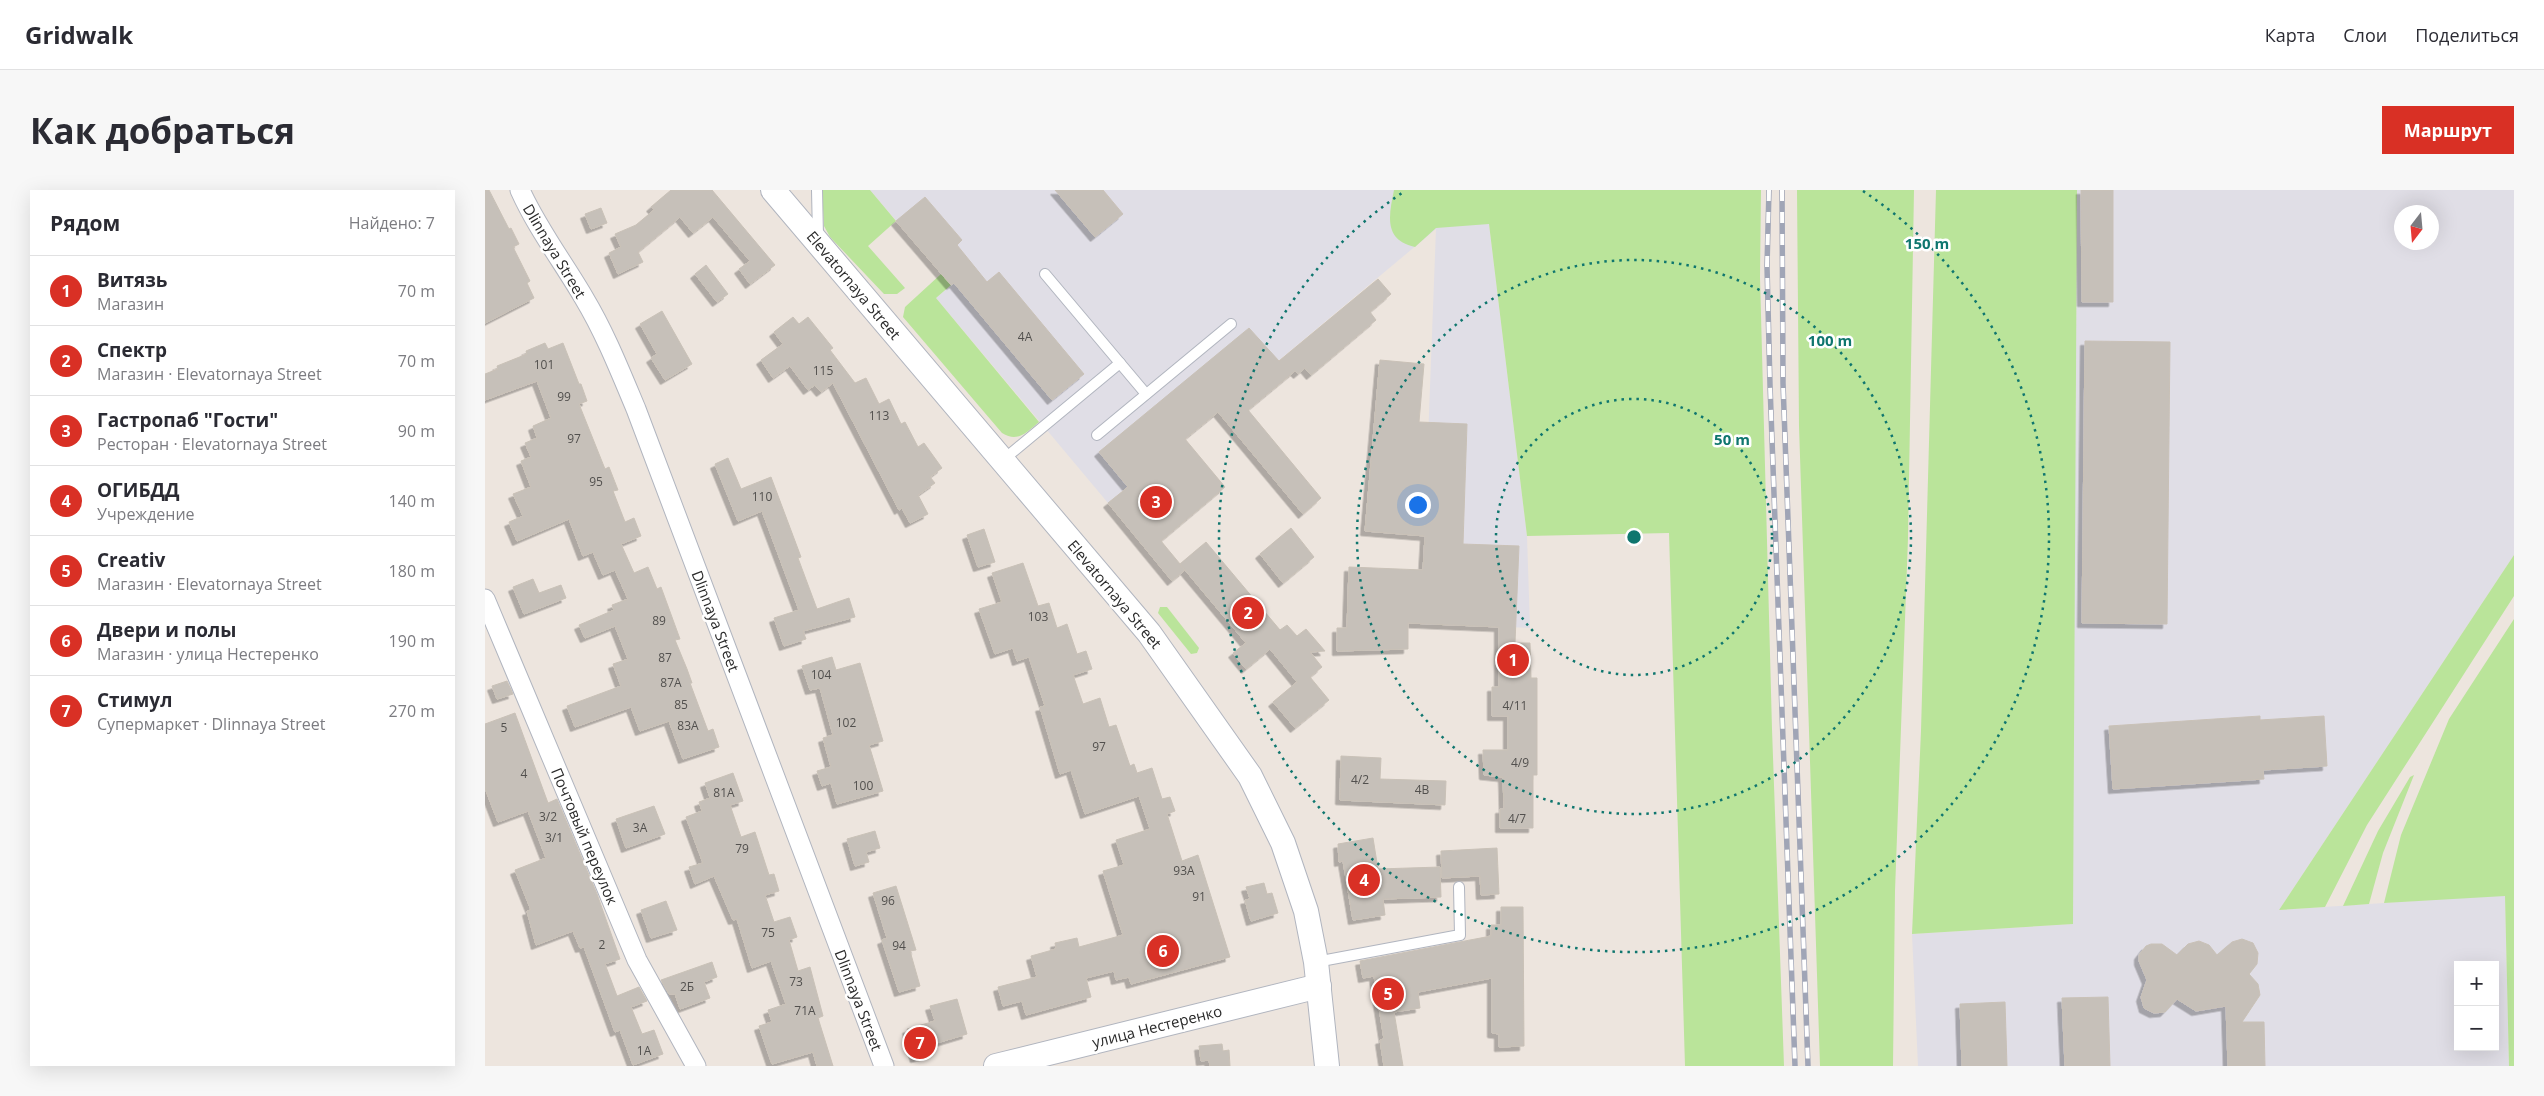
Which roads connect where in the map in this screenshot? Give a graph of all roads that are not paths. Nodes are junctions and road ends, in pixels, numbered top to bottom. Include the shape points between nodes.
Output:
1 (520, 190) edge
2 (773, 190) edge
3 (817, 190) edge
4 (818, 242) junction
5 (1045, 274) dead end
6 (1231, 324) dead end
7 (1120, 363) junction
8 (1146, 394) junction
9 (1097, 435) dead end
10 (1003, 460) junction
11 (485, 599) edge
12 (1459, 887) dead end
13 (1316, 962) junction
14 (1319, 986) junction
15 (696, 1066) edge
16 (884, 1066) edge
17 (996, 1066) edge
18 (1327, 1066) edge

1 - 16 street, Dlinnaya Street via 533,217 585,299 636,409
2 - 4 street, Elevatornaya Street
3 - 4 lane
4 - 10 street, Elevatornaya Street
5 - 7 lane
6 - 8 lane
7 - 8 lane
7 - 10 lane
8 - 9 lane
10 - 13 street, Elevatornaya Street via 1149,633 1249,776 1294,872
11 - 15 street, Почтовый переулок via 637,960
12 - 13 lane via 1460,935
13 - 14 street, Elevatornaya Street
14 - 17 street, улица Нестеренко
14 - 18 street, Elevatornaya Street

